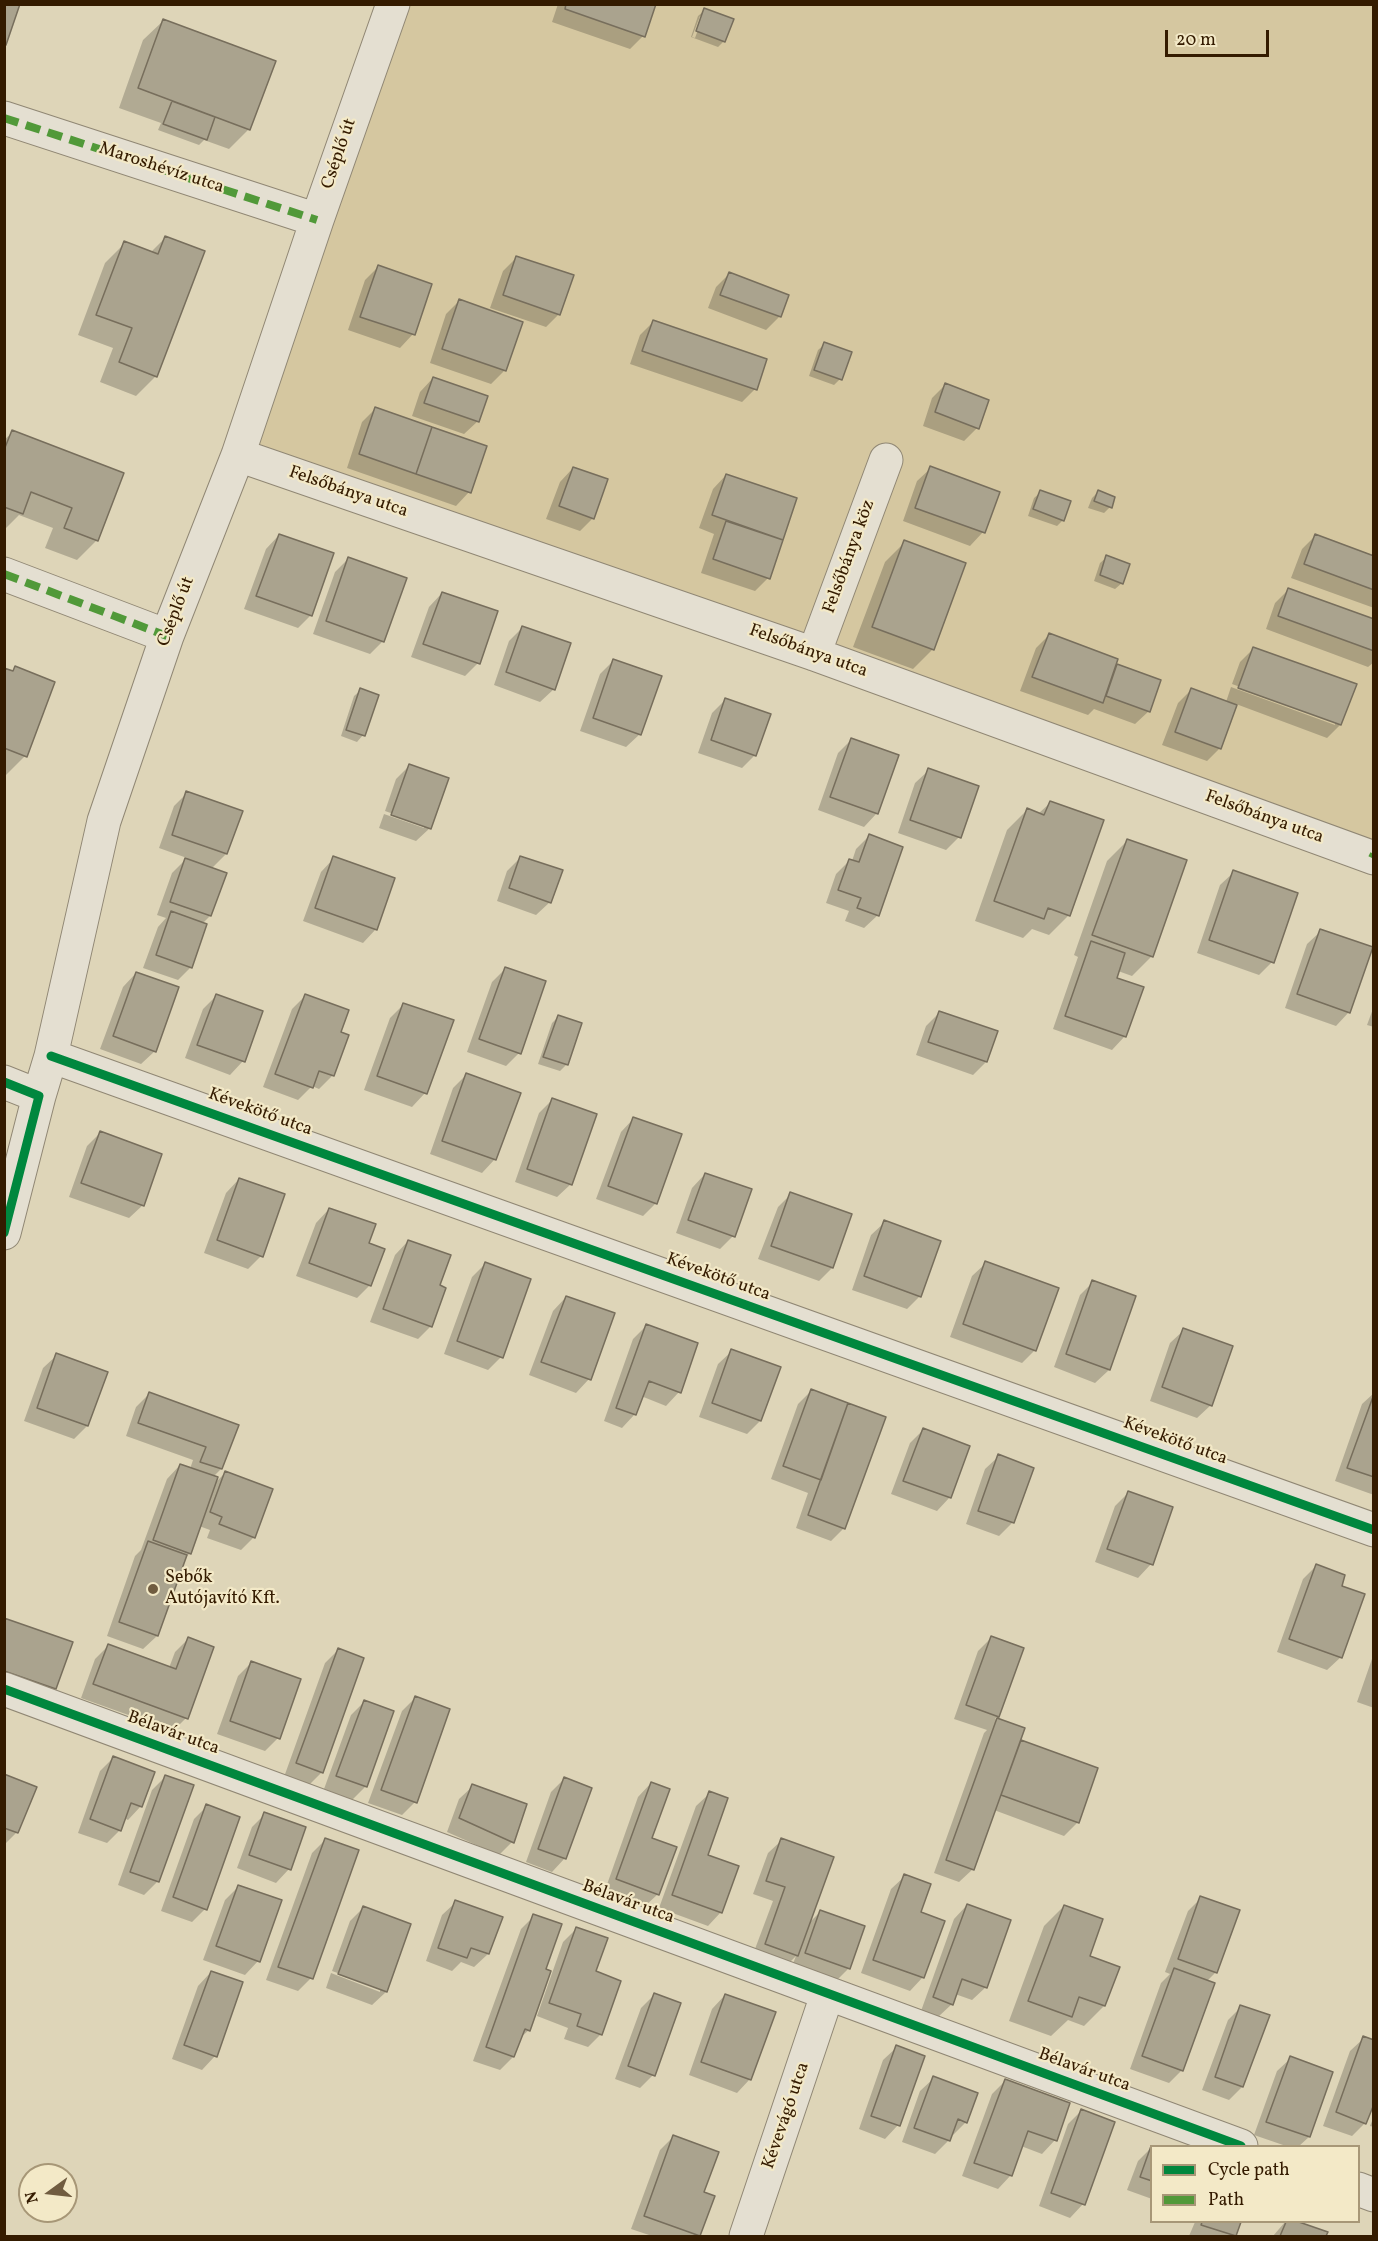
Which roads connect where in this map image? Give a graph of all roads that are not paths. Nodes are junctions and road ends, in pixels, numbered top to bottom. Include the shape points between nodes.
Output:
1 (393, 4) edge
2 (4, 118) edge
3 (316, 220) junction
4 (238, 454) junction
5 (886, 460) dead end
6 (4, 574) edge
7 (168, 636) junction
8 (814, 654) junction
9 (1374, 858) edge
10 (51, 1056) junction
11 (4, 1082) edge
12 (39, 1096) junction
13 (4, 1233) edge
14 (1374, 1530) edge
15 (4, 1689) edge
16 (827, 1995) junction
17 (1238, 2145) edge
18 (1360, 2189) edge
19 (1374, 2195) edge
20 (746, 2236) edge

1 - 3 street, Cséplő út
2 - 3 street, Maroshévíz utca
3 - 4 street, Cséplő út
4 - 7 street, Cséplő út
4 - 8 street, Felsőbánya utca
5 - 8 street, Felsőbánya köz
6 - 7 street
7 - 10 street, Cséplő út via 104,821
8 - 9 street, Felsőbánya utca
10 - 12 street, Cséplő út
10 - 14 street, Kévekötő utca
11 - 12 street
12 - 13 street, Cséplő út
15 - 16 street, Bélavár utca
16 - 17 street, Bélavár utca
16 - 20 street, Kévevágó utca
18 - 19 street

